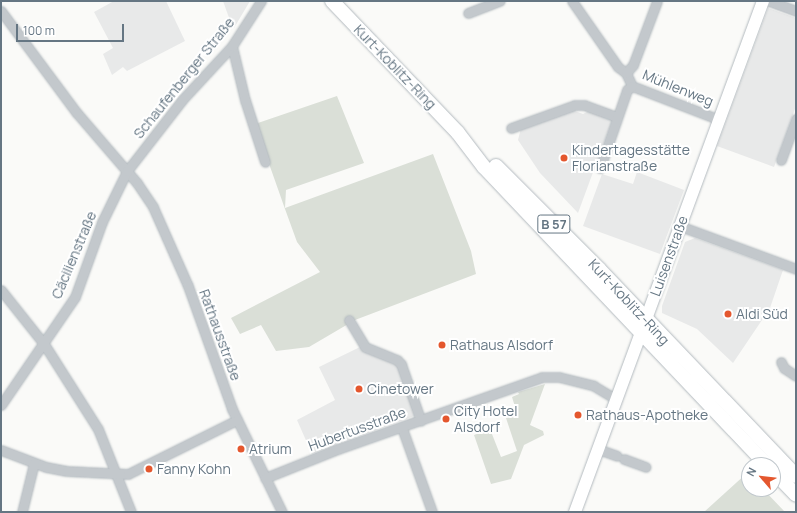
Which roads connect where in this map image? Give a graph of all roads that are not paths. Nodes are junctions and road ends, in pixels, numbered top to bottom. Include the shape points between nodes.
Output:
1 (261, 1) edge
2 (332, 1) edge
3 (500, 1) edge
4 (572, 1) edge
5 (657, 1) edge
6 (763, 1) edge
7 (769, 1) edge
8 (1, 11) edge
9 (796, 11) edge
10 (468, 13) dead end
11 (232, 46) junction
12 (626, 73) junction
13 (632, 86) junction
14 (617, 116) junction
15 (796, 119) edge
16 (720, 120) junction
17 (510, 128) dead end
18 (458, 133) junction
19 (781, 160) dead end
20 (265, 162) dead end
21 (600, 168) dead end
22 (127, 171) junction
23 (680, 226) junction
24 (796, 269) edge
25 (1, 290) edge
26 (349, 320) dead end
27 (646, 320) junction
28 (641, 333) junction
29 (44, 344) junction
30 (781, 362) dead end
31 (796, 376) edge
32 (616, 399) junction
33 (1, 405) edge
34 (237, 420) junction
35 (422, 421) junction
36 (402, 428) junction
37 (598, 449) junction
38 (1, 450) edge
39 (759, 457) edge
40 (34, 463) junction
41 (646, 467) dead end
42 (117, 475) junction
43 (796, 476) edge
44 (265, 478) junction
45 (781, 479) edge
46 (796, 495) edge
47 (22, 512) edge
48 (131, 512) edge
49 (282, 512) edge
50 (432, 512) edge
51 (575, 512) edge

1 - 11 street, Schaufenberger Straße
2 - 18 main road, Kurt-Koblitz-Ring / B 57
3 - 10 street
4 - 12 street, Mühlenweg via 618,67
5 - 12 street via 633,65
6 - 16 main road, Luisenstraße
7 - 9 street
8 - 22 street, Rathausstraße via 76,112
11 - 20 street via 245,100
11 - 22 street, Schaufenberger Straße via 182,100
12 - 13 street, Mühlenweg
13 - 14 street via 627,90
13 - 16 street, Mühlenweg
14 - 17 street via 584,105 575,105
14 - 21 street
15 - 19 street
16 - 23 main road, Luisenstraße
18 - 27 main road, Kurt-Koblitz-Ring / B 57 via 490,160
18 - 28 main road, Kurt-Koblitz-Ring / B 57 via 484,167
22 - 29 street, Cäcilienstraße via 102,222 75,297
22 - 34 street, Rathausstraße via 153,207 167,236
23 - 24 street
23 - 27 main road, Luisenstraße
25 - 29 street
26 - 35 street via 365,347 401,364
27 - 28 main road, Luisenstraße
27 - 43 main road, Kurt-Koblitz-Ring / B 57
28 - 32 main road, Luisenstraße
28 - 39 main road, Kurt-Koblitz-Ring / B 57
29 - 33 street, Cäcilienstraße
29 - 42 street via 98,429
30 - 31 street via 784,368
32 - 35 street, Hubertusstraße via 600,388 564,378 542,377
32 - 37 main road, Luisenstraße
34 - 42 street via 128,474
34 - 44 street, Rathausstraße
35 - 36 street, Hubertusstraße
36 - 44 street, Hubertusstraße via 338,449
36 - 50 street
37 - 41 street
37 - 51 main road, Luisenstraße
38 - 40 street
40 - 42 street via 67,471
40 - 47 street
42 - 48 street
44 - 49 street, Rathausstraße
45 - 46 main road

